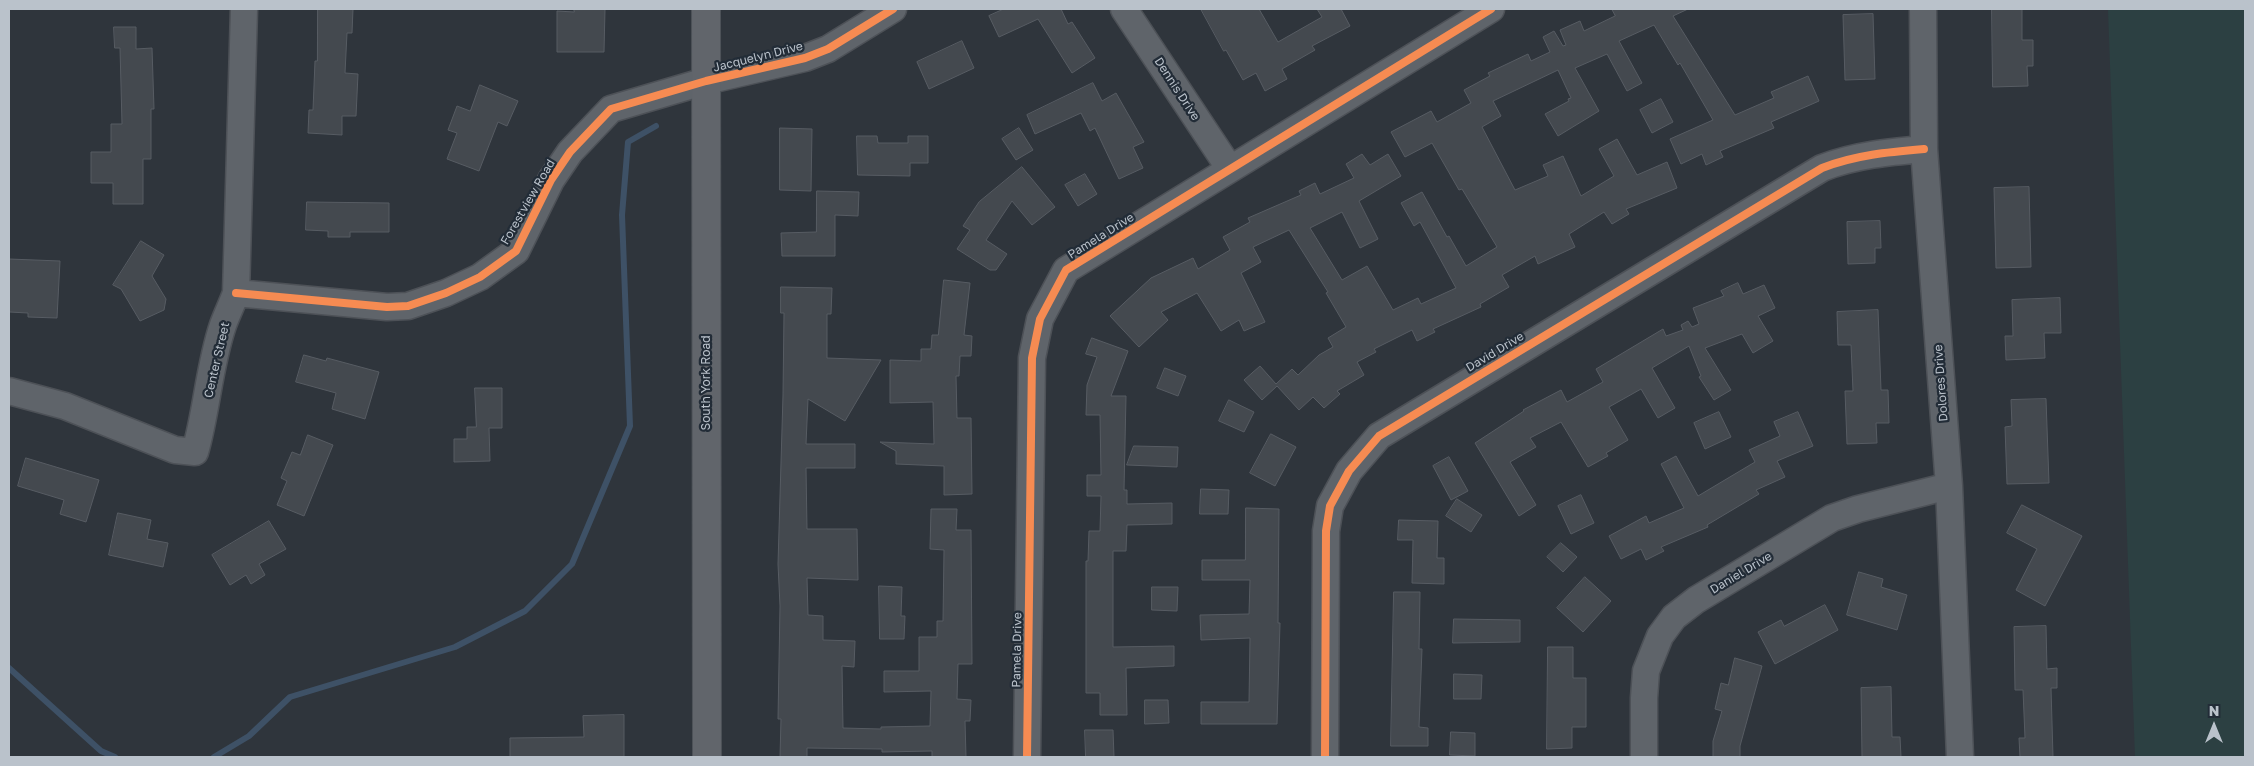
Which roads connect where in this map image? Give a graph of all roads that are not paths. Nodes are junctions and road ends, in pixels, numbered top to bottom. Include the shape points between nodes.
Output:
1 (244, 9) edge
2 (706, 9) edge
3 (893, 9) edge
4 (1124, 9) edge
5 (1491, 9) edge
6 (1923, 9) edge
7 (706, 81) junction
8 (1924, 149) junction
9 (1230, 169) junction
10 (236, 293) junction
11 (9, 391) edge
12 (1949, 486) junction
13 (707, 757) edge
14 (1027, 757) edge
15 (1325, 757) edge
16 (1644, 757) edge
17 (1960, 757) edge

1 - 10 street, Center Street
2 - 7 main road, South York Road
3 - 7 street, Jacquelyn Drive via 828,49 805,58
4 - 9 street, Dennis Drive
5 - 9 street, Pamela Drive
6 - 8 street, Dolores Drive
7 - 10 street, Forestview Road via 611,109 570,152 551,180 516,250 480,277 446,293 408,306 387,307
7 - 13 main road, South York Road
8 - 12 street, Dolores Drive
8 - 15 street, David Drive via 1873,153 1822,168 1379,436 1349,471 1330,506 1326,532
9 - 14 street, Pamela Drive via 1066,270 1040,319 1032,358
10 - 11 street, Center Street via 223,327 195,452 174,450 65,406
12 - 16 street, Daniel Drive via 1832,518 1696,600 1674,617 1660,636 1646,670
12 - 17 street, Dolores Drive

